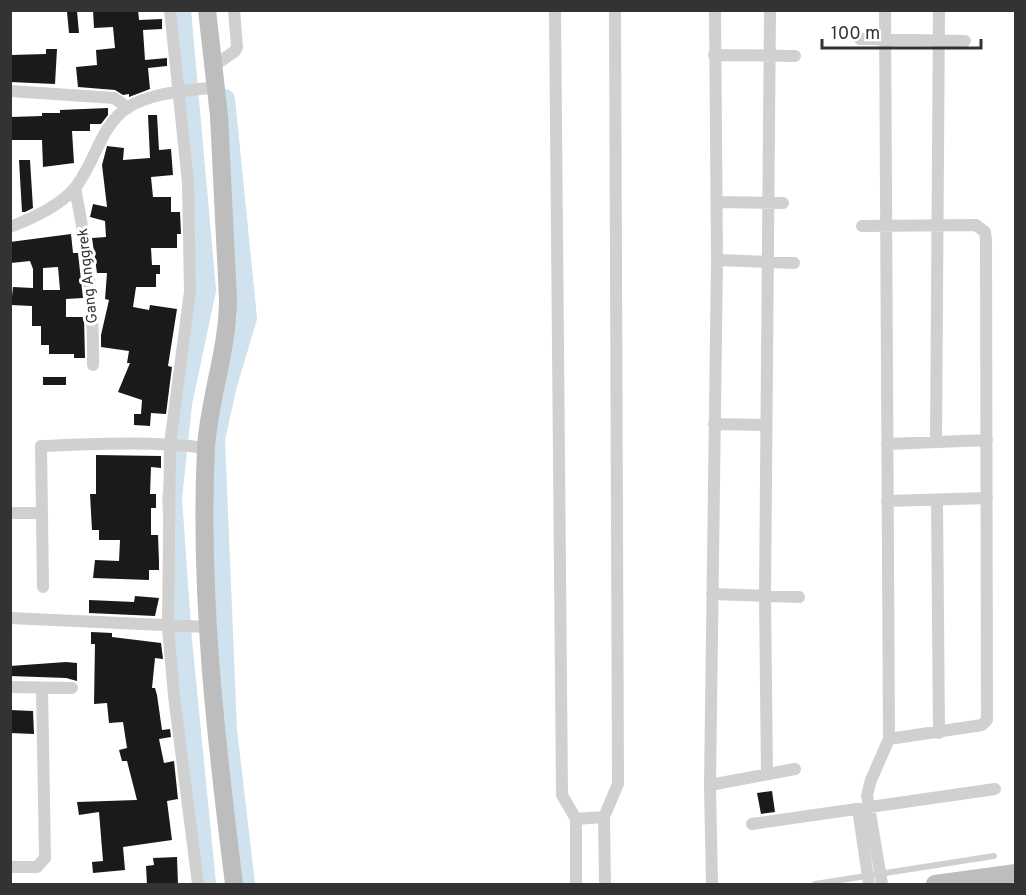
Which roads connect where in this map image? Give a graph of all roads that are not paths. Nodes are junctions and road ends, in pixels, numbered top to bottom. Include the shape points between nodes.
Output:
1 (170, 10) edge
2 (207, 10) edge
3 (234, 10) edge
4 (555, 10) edge
5 (615, 10) edge
6 (715, 10) edge
7 (770, 10) edge
8 (885, 10) edge
9 (939, 10) edge
10 (860, 39) dead end
11 (885, 40) junction
12 (939, 40) junction
13 (965, 41) dead end
14 (714, 55) junction
15 (768, 56) junction
16 (795, 56) dead end
17 (219, 63) junction
18 (211, 88) junction
19 (10, 91) edge
20 (183, 92) junction
21 (128, 108) junction
22 (75, 188) junction
23 (717, 202) junction
24 (768, 203) junction
25 (783, 203) dead end
26 (862, 226) dead end
27 (886, 226) junction
28 (10, 227) edge
29 (938, 227) junction
30 (717, 260) junction
31 (770, 262) junction
32 (794, 263) dead end
33 (93, 364) dead end
34 (714, 424) junction
35 (766, 424) junction
36 (987, 440) junction
37 (936, 442) junction
38 (173, 444) junction
39 (887, 444) junction
40 (200, 447) junction
41 (987, 498) junction
42 (937, 500) junction
43 (887, 501) junction
44 (10, 513) edge
45 (42, 513) junction
46 (43, 587) dead end
47 (712, 594) junction
48 (765, 596) junction
49 (799, 597) dead end
50 (10, 618) edge
51 (171, 627) junction
52 (202, 627) junction
53 (10, 687) edge
54 (42, 688) junction
55 (72, 688) dead end
56 (939, 732) junction
57 (889, 739) junction
58 (795, 770) dead end
59 (767, 774) junction
60 (710, 784) junction
61 (995, 789) dead end
62 (863, 808) junction
63 (604, 817) junction
64 (576, 819) junction
65 (752, 824) dead end
66 (994, 856) dead end
67 (10, 867) edge
68 (959, 872) junction
69 (1016, 873) edge
70 (875, 880) edge
71 (994, 880) edge
72 (198, 885) edge
73 (234, 885) edge
74 (576, 885) edge
75 (604, 885) edge
76 (712, 885) edge
77 (815, 885) edge
78 (935, 885) edge

1 - 20 street
2 - 17 street
3 - 17 street via 237,47
4 - 64 street via 562,795
5 - 63 street via 618,784
6 - 14 street
7 - 15 street
8 - 11 street
9 - 12 street
10 - 11 street
11 - 12 street
11 - 27 street
12 - 13 street
12 - 29 street
14 - 15 street
14 - 23 street
15 - 16 street
15 - 24 street
17 - 18 street
18 - 20 street
18 - 40 street via 228,313
19 - 21 street via 114,98
20 - 21 street
20 - 38 street via 190,291
21 - 22 street via 114,121
22 - 28 street
22 - 33 street, Gang Anggrek via 92,297
23 - 24 street
23 - 30 street
24 - 25 street
24 - 31 street
26 - 27 street
27 - 29 street
27 - 39 street
29 - 36 street via 976,225 986,232
29 - 37 street
30 - 31 street
30 - 34 street
31 - 32 street
31 - 35 street
34 - 35 street
34 - 47 street
35 - 48 street
36 - 37 street
36 - 41 street
37 - 39 street
38 - 40 street
38 - 45 street via 41,446
38 - 51 street
39 - 43 street
40 - 52 street
41 - 42 street
41 - 56 street via 987,720 982,725
42 - 43 street
42 - 56 street
43 - 57 street
44 - 45 street
45 - 46 street
47 - 48 street
47 - 60 street
48 - 49 street
48 - 59 street
50 - 51 street
51 - 52 street
51 - 72 street via 174,696
52 - 73 street
53 - 54 street
54 - 55 street
54 - 67 street via 45,858 37,867
56 - 57 street
57 - 62 street
58 - 59 street
59 - 60 street
60 - 76 street
61 - 62 street
62 - 65 street
62 - 70 street
63 - 64 street
63 - 75 street
64 - 74 street
66 - 68 lane
68 - 70 lane
68 - 71 street
68 - 78 street
69 - 71 street
70 - 77 lane

